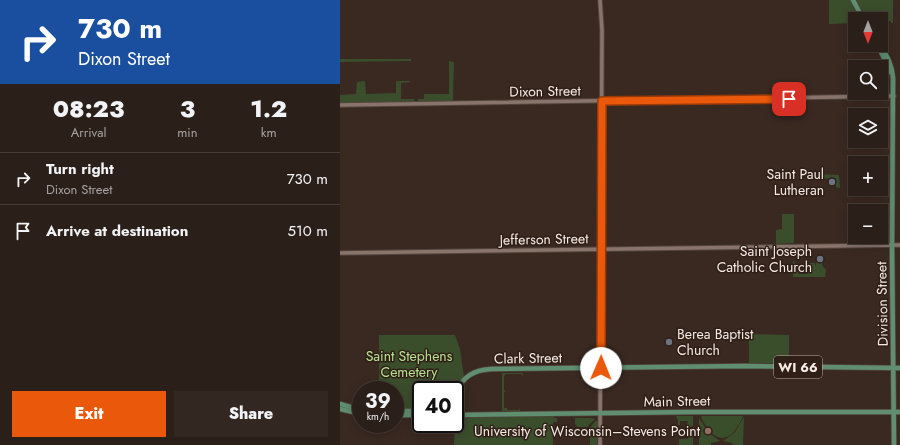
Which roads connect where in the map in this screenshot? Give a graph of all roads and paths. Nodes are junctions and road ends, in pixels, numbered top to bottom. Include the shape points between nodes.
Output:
1 (600, 0) edge
2 (853, 0) edge
3 (859, 12) edge
4 (882, 52) edge
5 (894, 94) junction
6 (602, 101) junction
7 (340, 105) edge
8 (892, 245) junction
9 (900, 245) edge
10 (601, 249) junction
11 (892, 252) junction
12 (340, 253) edge
13 (601, 368) junction
14 (894, 368) junction
15 (900, 368) edge
16 (462, 381) edge
17 (340, 404) edge
18 (352, 407) edge
19 (340, 409) edge
20 (352, 412) edge
21 (894, 412) junction
22 (900, 412) edge
23 (601, 413) junction
24 (464, 415) edge
25 (600, 445) edge
26 (894, 445) edge

1 - 6 street
2 - 3 main road
4 - 5 main road, Division Street
5 - 6 street, Dixon Street
5 - 8 main road, Division Street
6 - 7 street, Dixon Street
6 - 10 street
8 - 9 street, Jefferson Street
8 - 10 street, Jefferson Street
8 - 11 main road, Division Street
9 - 11 street
10 - 12 street, Jefferson Street
10 - 13 street
11 - 14 main road, Division Street
13 - 14 main road, Clark Street / WI 66
13 - 16 main road, Clark Street / WI 66 via 483,370
13 - 23 street
14 - 15 main road, Clark Street / WI 66
14 - 21 main road, Division Street
17 - 18 main road
19 - 20 main road
21 - 22 main road, Main Street
21 - 23 main road, Main Street
21 - 26 main road, Division Street
23 - 24 main road, Main Street
23 - 25 street

